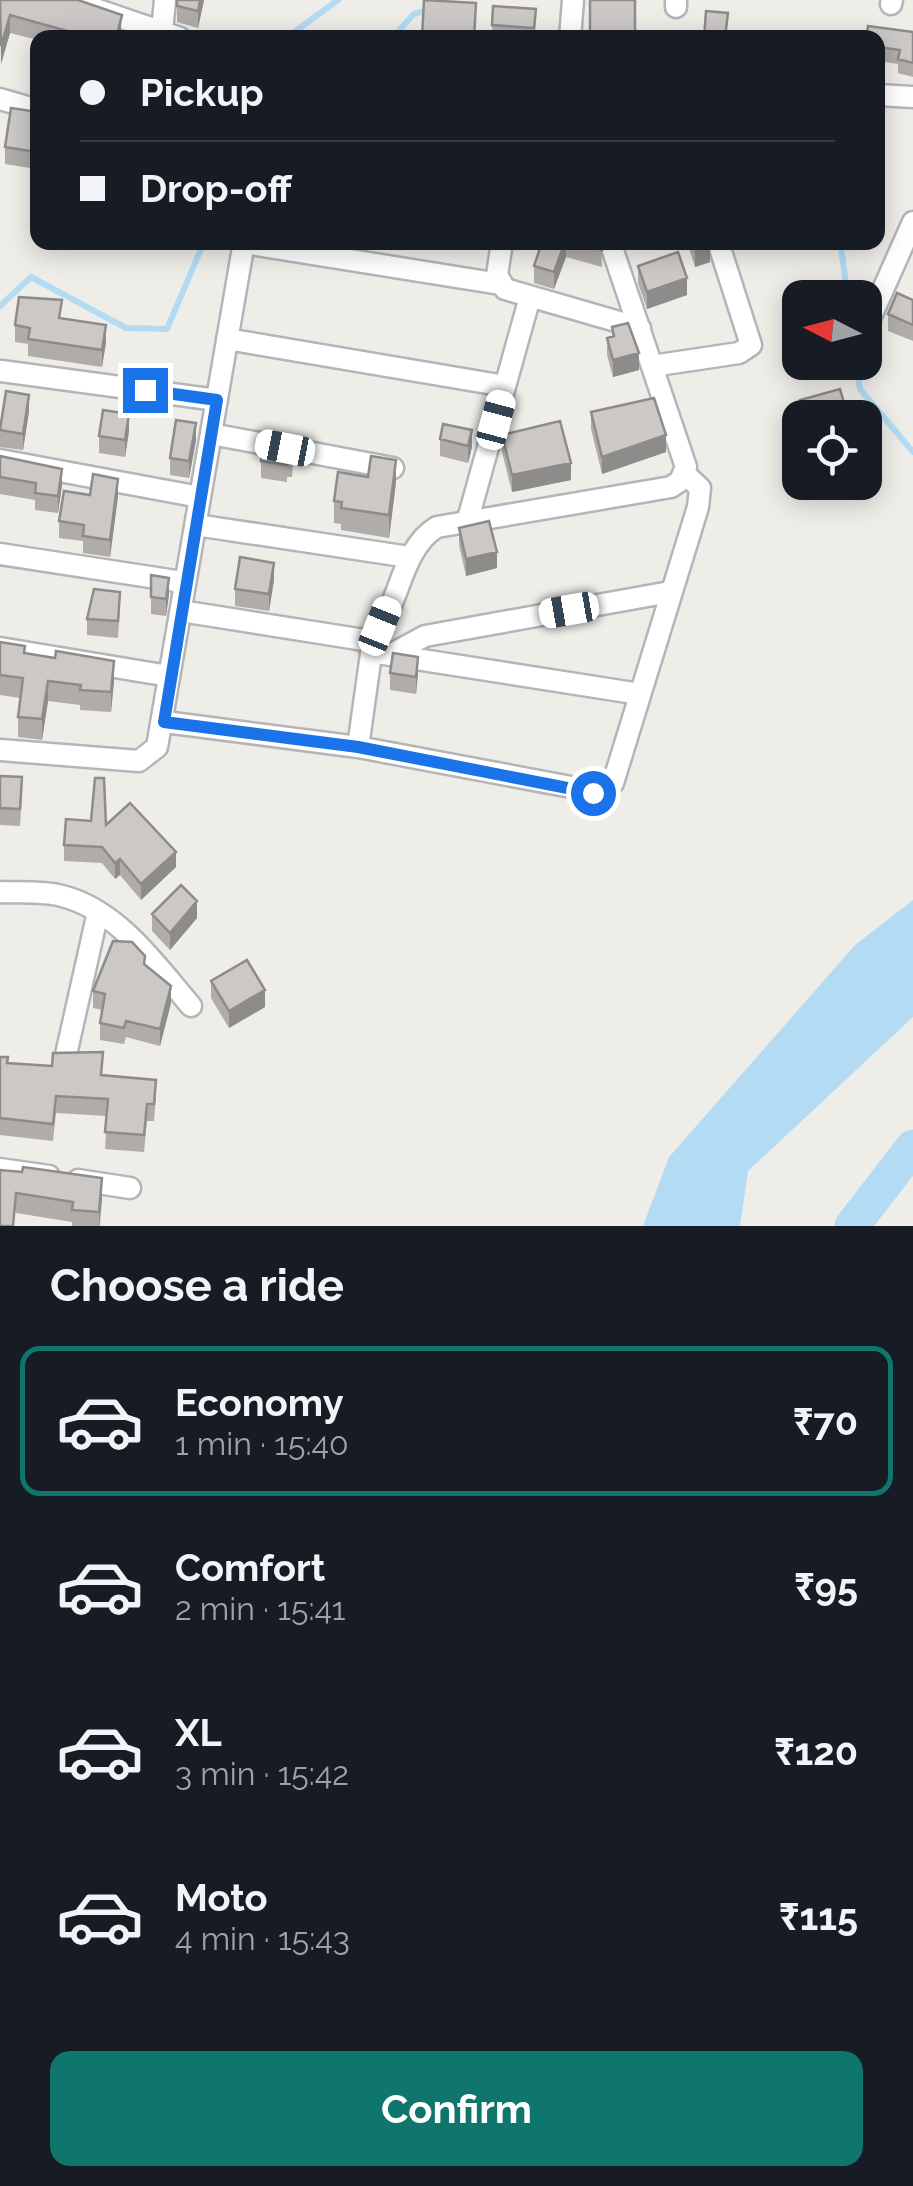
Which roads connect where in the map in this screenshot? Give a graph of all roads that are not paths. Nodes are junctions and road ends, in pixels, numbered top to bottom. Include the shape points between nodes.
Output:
1 (69, 0) edge
2 (165, 0) edge
3 (573, 0) edge
4 (159, 30) edge
5 (170, 30) edge
6 (571, 30) edge
7 (885, 95) edge
8 (913, 98) edge
9 (0, 99) edge
10 (30, 108) edge
11 (913, 222) edge
12 (908, 245) edge
13 (243, 250) edge
14 (288, 250) edge
15 (502, 250) edge
16 (613, 250) edge
17 (721, 250) edge
18 (500, 284) junction
19 (530, 296) junction
20 (882, 296) edge
21 (640, 328) junction
22 (227, 340) junction
23 (652, 366) junction
24 (1, 371) edge
25 (505, 386) junction
26 (217, 400) junction
27 (211, 434) junction
28 (0, 460) edge
29 (395, 469) edge
30 (684, 474) junction
31 (200, 498) junction
32 (468, 519) junction
33 (196, 524) junction
34 (0, 554) edge
35 (408, 557) junction
36 (186, 583) junction
37 (670, 592) junction
38 (180, 611) junction
39 (378, 647) junction
40 (0, 648) edge
41 (169, 676) junction
42 (640, 694) junction
43 (164, 722) junction
44 (358, 747) junction
45 (0, 750) edge
46 (0, 892) edge
47 (98, 912) junction
48 (191, 1006) dead end
49 (64, 1060) edge
50 (0, 1168) edge
51 (130, 1188) dead end

1 - 4 street
2 - 5 street
3 - 6 street
7 - 8 street
9 - 10 street
11 - 12 street
12 - 20 street
13 - 22 street
14 - 18 street
15 - 18 street
16 - 21 street
17 - 23 street via 751,345 739,353
18 - 19 street
19 - 21 street
19 - 25 street
21 - 23 street
22 - 25 street
22 - 26 street
23 - 30 street
24 - 26 street
25 - 32 street
26 - 27 street
27 - 29 street
27 - 31 street
28 - 31 street
30 - 32 street via 671,487
30 - 37 street via 697,481 700,500
31 - 33 street
32 - 35 street via 431,530
33 - 35 street
33 - 36 street
34 - 36 street
35 - 39 street
36 - 38 street
37 - 39 street
37 - 42 street
38 - 39 street
38 - 41 street
39 - 42 street
39 - 44 street
40 - 41 street
41 - 43 street
42 - 44 street via 614,783 603,792
43 - 44 street
43 - 45 street via 155,752 139,761
46 - 47 street via 60,895
47 - 48 street
47 - 49 street
50 - 51 street

